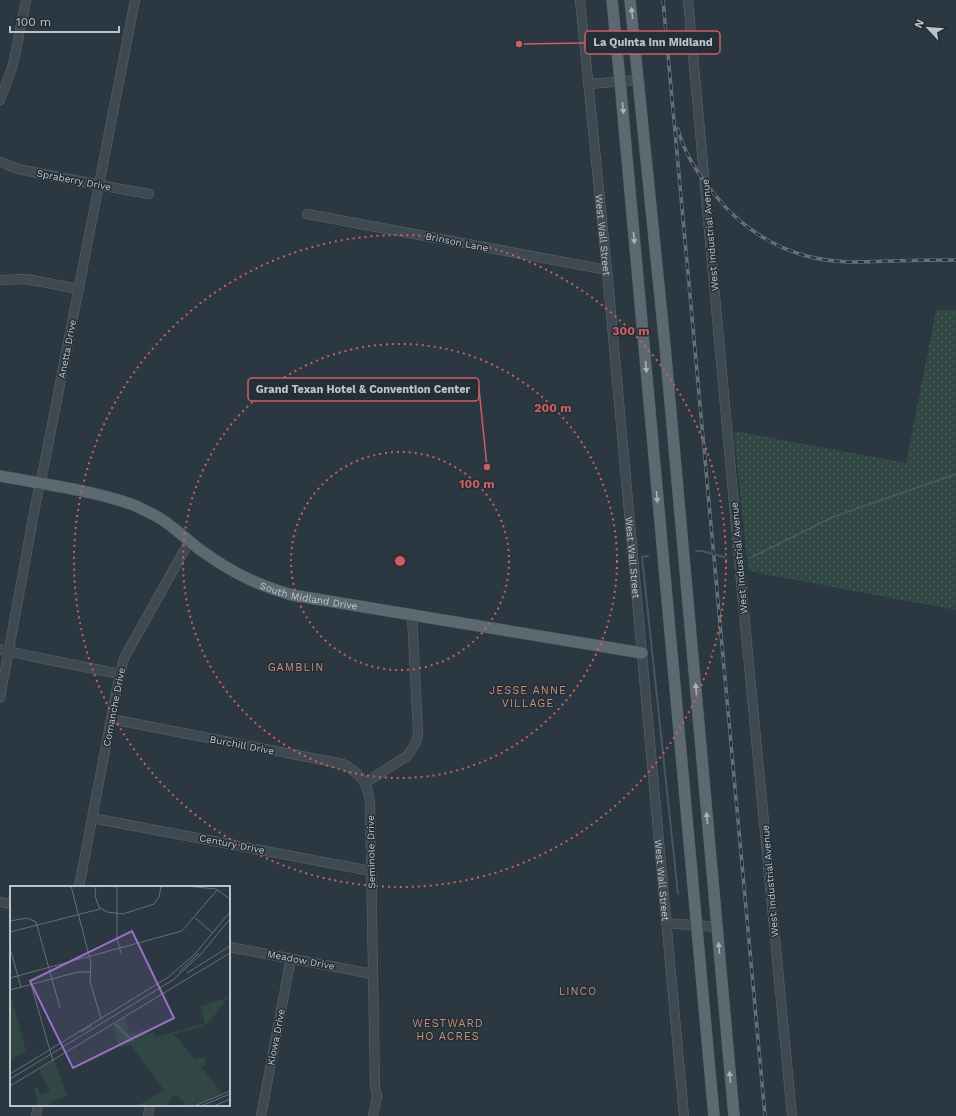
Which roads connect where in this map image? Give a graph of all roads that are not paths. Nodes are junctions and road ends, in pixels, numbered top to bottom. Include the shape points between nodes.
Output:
1 (26, 0) edge
2 (135, 0) edge
3 (580, 0) edge
4 (612, 0) edge
5 (630, 0) edge
6 (688, 0) edge
7 (638, 80) junction
8 (620, 81) junction
9 (589, 84) junction
10 (0, 100) edge
11 (0, 162) edge
12 (99, 185) junction
13 (149, 194) dead end
14 (307, 214) dead end
15 (607, 270) junction
16 (0, 280) edge
17 (79, 289) junction
18 (0, 476) edge
19 (40, 484) junction
20 (189, 542) junction
21 (412, 615) junction
22 (4, 650) edge
23 (642, 653) junction
24 (120, 674) junction
25 (0, 698) edge
26 (111, 719) junction
27 (365, 783) junction
28 (92, 818) junction
29 (371, 871) junction
30 (79, 886) edge
31 (0, 902) edge
32 (10, 904) edge
33 (666, 923) junction
34 (696, 925) junction
35 (717, 927) junction
36 (230, 947) edge
37 (291, 958) junction
38 (373, 974) junction
39 (38, 1106) edge
40 (150, 1106) edge
41 (36, 1116) edge
42 (148, 1116) edge
43 (261, 1116) edge
44 (373, 1116) edge
45 (684, 1116) edge
46 (714, 1116) edge
47 (734, 1116) edge
48 (792, 1116) edge

1 - 10 street via 13,65
2 - 12 street, Anetta Drive
3 - 9 street, West Wall Street
4 - 8 main road
7 -> 5 main road
6 - 48 street, West Industrial Avenue
7 - 8 street
35 -> 7 main road
8 - 9 street
8 -> 34 main road
9 - 15 street, West Wall Street
11 - 12 street, Spraberry Drive via 18,169
12 - 13 street, Spraberry Drive
12 - 17 street, Anetta Drive
14 - 15 street, Brinson Lane
15 - 23 street, West Wall Street
16 - 17 street via 26,279
17 - 19 street, Anetta Drive
18 - 19 main road, South Midland Drive
19 - 20 main road, South Midland Drive via 109,497 131,504 158,517
19 - 22 street, Anetta Drive
20 - 21 main road, South Midland Drive via 231,571 274,590 300,597
20 - 24 street, Comanche Drive via 124,658
21 - 23 main road, South Midland Drive
21 - 27 street via 418,733 416,743 407,756
22 - 24 street
22 - 25 street, Anetta Drive
23 - 33 street, West Wall Street
24 - 26 street, Comanche Drive
26 - 27 street, Burchill Drive via 342,764 356,772
26 - 28 street, Comanche Drive
27 - 29 street, Seminole Drive via 370,798
28 - 29 street, Century Drive
28 - 30 street, Comanche Drive
29 - 38 street, Seminole Drive
31 - 32 street
33 - 34 street
33 - 45 street, West Wall Street
34 - 35 street
34 - 46 main road
47 -> 35 main road
36 - 37 street, Meadow Drive
37 - 38 street, Meadow Drive
37 - 43 street, Kiowa Drive
38 - 44 street, Seminole Drive via 377,1097
39 - 41 street
40 - 42 street

